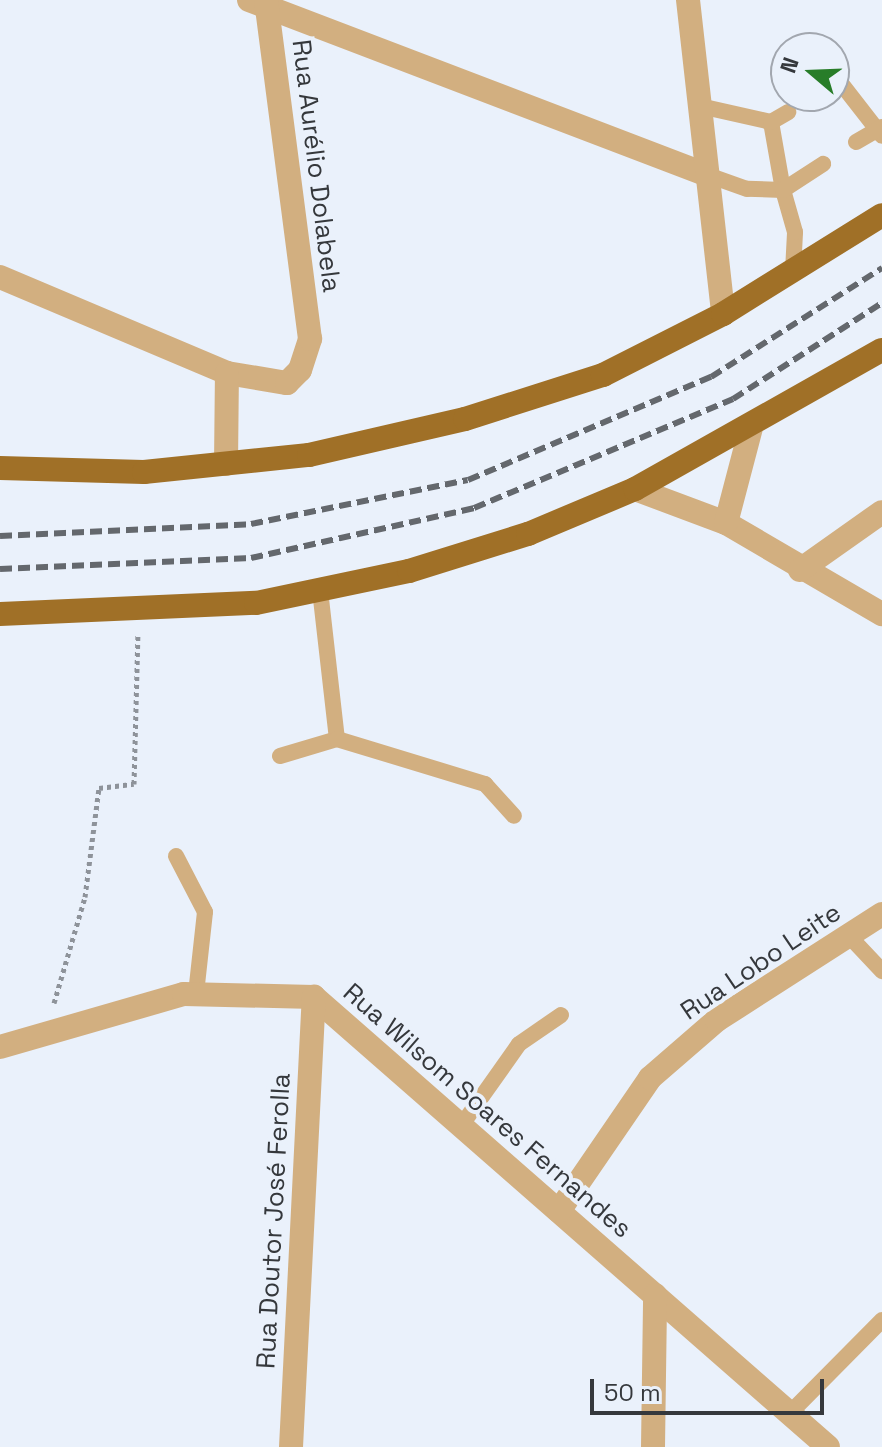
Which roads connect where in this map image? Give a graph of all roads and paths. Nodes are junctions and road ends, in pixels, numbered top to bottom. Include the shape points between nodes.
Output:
1 (688, 0) edge
2 (261, 2) edge
3 (850, 95) edge
4 (700, 106) junction
5 (788, 112) dead end
6 (771, 122) junction
7 (879, 132) edge
8 (856, 142) dead end
9 (823, 164) dead end
10 (708, 175) junction
11 (783, 190) junction
12 (882, 215) edge
13 (793, 271) junction
14 (0, 277) edge
15 (723, 314) junction
16 (882, 350) edge
17 (227, 373) junction
18 (752, 424) junction
19 (226, 464) junction
20 (0, 468) edge
21 (635, 489) junction
22 (882, 512) edge
23 (726, 523) junction
24 (800, 570) junction
25 (320, 590) junction
26 (139, 611) junction
27 (0, 614) edge
28 (882, 614) edge
29 (337, 739) junction
30 (280, 756) dead end
31 (514, 816) dead end
32 (176, 856) dead end
33 (882, 914) edge
34 (850, 937) junction
35 (882, 971) edge
36 (196, 994) junction
37 (314, 997) junction
38 (561, 1015) dead end
39 (44, 1035) junction
40 (0, 1047) edge
41 (461, 1126) junction
42 (559, 1211) junction
43 (655, 1295) junction
44 (882, 1320) edge
45 (790, 1413) junction
46 (291, 1447) edge
47 (653, 1447) edge
48 (828, 1447) edge

1 - 4 street
2 - 10 street
2 - 17 street, Rua Aurélio Dolabela via 310,339 287,383
3 - 7 lane
4 - 6 lane
4 - 10 street
5 - 6 lane
6 - 11 lane
7 - 8 lane
9 - 11 lane
10 - 11 lane via 747,189
10 - 15 street
11 - 13 lane via 795,232
12 - 13 highway
13 - 15 highway
14 - 17 street
15 - 19 highway via 603,375 465,419 309,455
16 - 18 highway
17 - 19 street
18 - 21 highway
18 - 23 street
19 - 20 highway via 144,472
21 - 23 street
21 - 25 highway via 528,534
22 - 24 street
23 - 24 street
24 - 28 street
25 - 26 highway via 256,603
25 - 29 lane
26 - 27 highway
26 - 39 path via 134,784 99,788 85,897
29 - 30 lane
29 - 31 lane via 485,784
32 - 36 lane via 205,912
33 - 34 street, Rua Lobo Leite
34 - 35 lane
34 - 42 street, Rua Lobo Leite via 717,1020 650,1078
36 - 37 street, Rua Wilsom Soares Fernandes
36 - 39 street, Rua Wilsom Soares Fernandes
37 - 41 street, Rua Wilsom Soares Fernandes
37 - 46 street, Rua Doutor José Ferolla
38 - 41 lane via 519,1044
39 - 40 street, Rua Wilsom Soares Fernandes
41 - 42 street, Rua Wilsom Soares Fernandes
42 - 43 street, Rua Wilsom Soares Fernandes
43 - 45 street, Rua Wilsom Soares Fernandes
43 - 47 street
44 - 45 lane
45 - 48 street, Rua Wilsom Soares Fernandes

